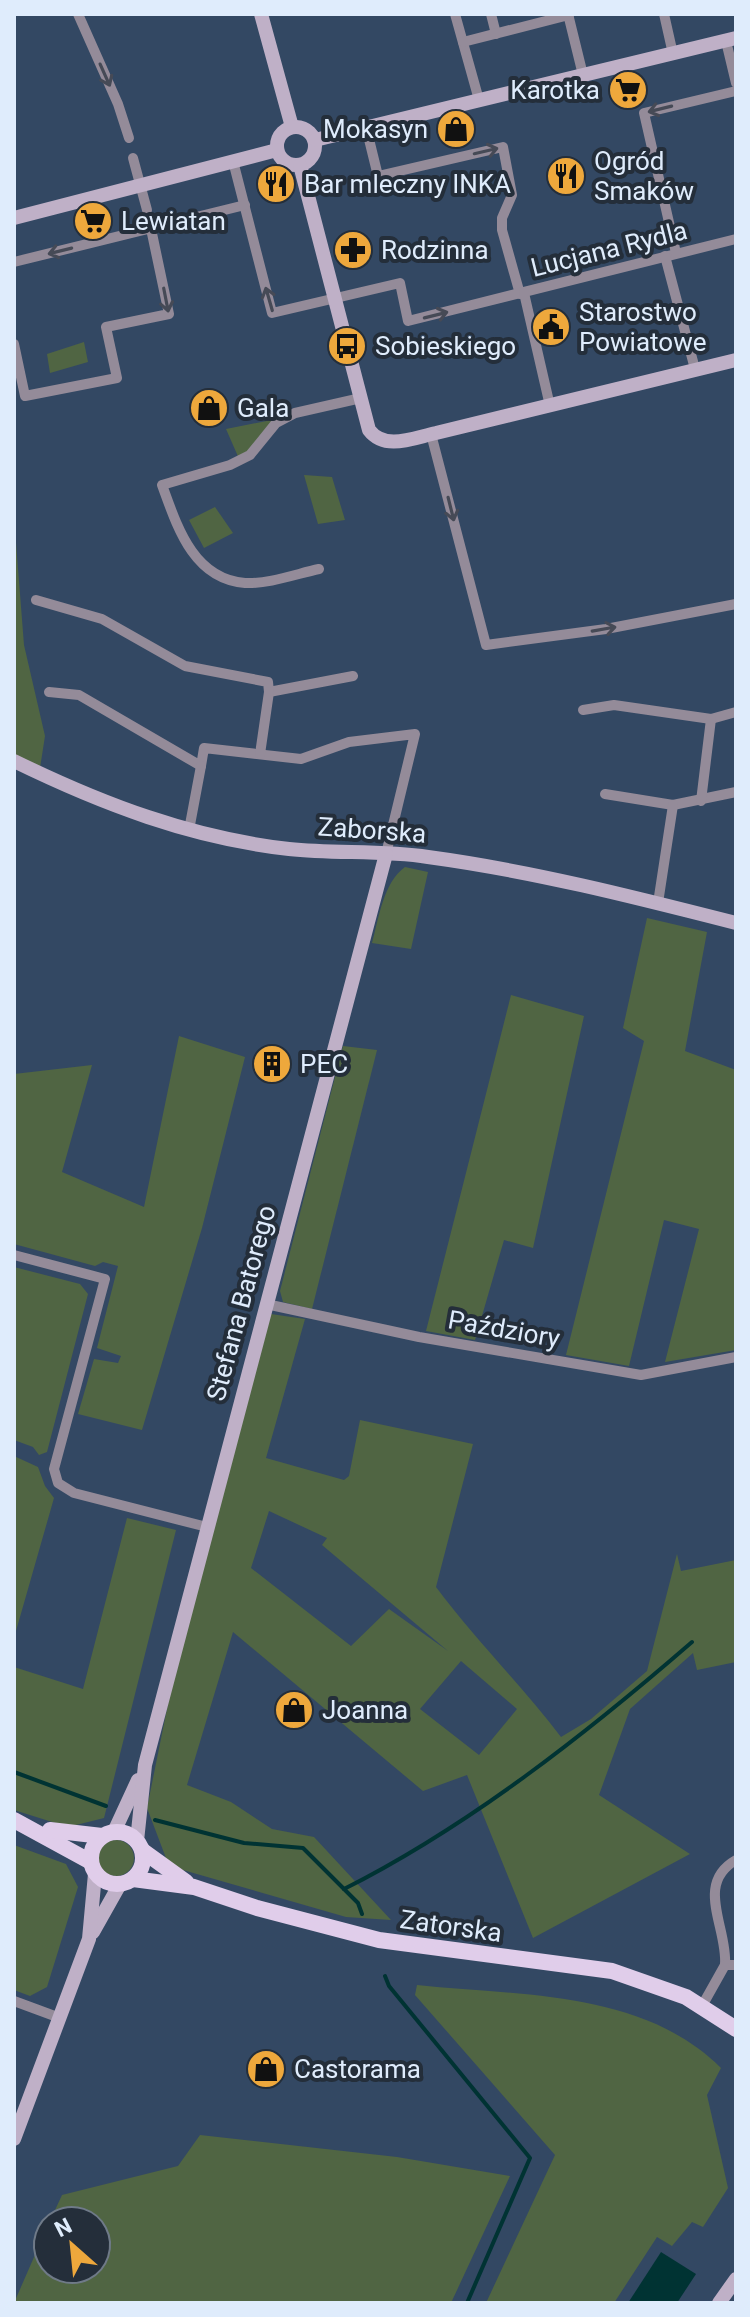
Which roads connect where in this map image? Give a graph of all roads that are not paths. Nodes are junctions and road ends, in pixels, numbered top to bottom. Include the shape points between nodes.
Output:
1 (78, 14) edge
2 (261, 14) edge
3 (455, 14) edge
4 (491, 14) edge
5 (664, 14) edge
6 (569, 15) edge
7 (496, 34) junction
8 (731, 40) edge
9 (463, 42) junction
10 (673, 54) junction
11 (583, 75) junction
12 (736, 83) edge
13 (736, 91) edge
14 (479, 100) junction
15 (292, 127) junction
16 (366, 127) junction
17 (129, 138) dead end
18 (315, 140) junction
19 (277, 150) junction
20 (133, 158) dead end
21 (233, 161) junction
22 (300, 165) junction
23 (140, 183) junction
24 (245, 205) junction
25 (147, 210) dead end
26 (14, 218) edge
27 (151, 226) junction
28 (736, 239) edge
29 (676, 253) junction
30 (665, 256) junction
31 (14, 262) edge
32 (522, 294) junction
33 (335, 297) junction
34 (14, 344) edge
35 (736, 360) edge
36 (695, 369) junction
37 (361, 398) junction
38 (550, 406) junction
39 (431, 434) junction
40 (319, 569) dead end
41 (36, 600) dead end
42 (736, 604) edge
43 (353, 676) dead end
44 (49, 692) dead end
45 (269, 692) junction
46 (583, 710) dead end
47 (736, 712) edge
48 (711, 719) junction
49 (260, 754) junction
50 (14, 761) edge
51 (201, 766) junction
52 (736, 792) edge
53 (605, 794) dead end
54 (701, 801) junction
55 (673, 805) junction
56 (189, 830) junction
57 (386, 854) junction
58 (658, 903) junction
59 (736, 923) edge
60 (14, 1255) edge
61 (109, 1266) dead end
62 (105, 1279) junction
63 (266, 1304) junction
64 (736, 1357) edge
65 (207, 1527) junction
66 (145, 1765) junction
67 (19, 1822) edge
68 (108, 1834) junction
69 (140, 1846) junction
70 (736, 1860) edge
71 (93, 1868) junction
72 (127, 1881) junction
73 (194, 1887) junction
74 (89, 1939) junction
75 (730, 1965) edge
76 (14, 2001) edge
77 (702, 2006) junction
78 (60, 2018) junction
79 (736, 2029) edge
80 (14, 2139) edge
81 (736, 2279) edge
82 (719, 2303) edge

1 -> 17 street
2 - 15 street
3 - 9 street
4 - 7 street
5 - 10 street
6 - 7 street
6 - 11 street
7 - 9 street
8 - 10 street
8 - 12 street
9 - 14 street
10 - 11 street
11 - 14 street
13 -> 29 street via 644,113
14 - 16 street
15 - 18 street via 304,128
15 - 19 street via 282,133
16 - 18 street
16 -> 32 street via 378,176 503,147 512,195 502,230
18 - 22 street via 314,153
19 - 21 street
19 - 22 street via 287,163
20 - 23 street
21 - 23 street
21 - 24 street
22 - 33 street
23 - 25 street
23 - 26 street
24 - 27 street
33 -> 24 street via 272,313
27 -> 31 street
27 -> 34 street via 169,314 106,327 117,378 25,396
28 - 29 street, Lucjana Rydla
29 - 30 street, Lucjana Rydla
30 - 32 street, Lucjana Rydla
30 - 36 street
33 -> 32 street, Lucjana Rydla via 400,283 408,321
32 - 38 street
33 - 37 street
35 - 36 street
36 - 38 street
37 - 39 street via 376,440 386,443
37 - 40 street via 295,413 276,423 250,455 162,485 191,553 226,579 247,583
38 - 39 street
39 -> 42 street via 486,645
41 - 45 street via 97,616 185,666 268,682
43 - 45 street
44 - 51 street via 79,695
45 - 49 street
46 - 48 street via 614,705
47 - 48 street
48 - 54 street
49 - 51 street via 204,748
49 - 57 street via 301,759 349,742 415,734
50 - 56 street, Zaborska via 83,795
51 - 56 street
52 - 54 street
53 - 55 street
54 - 55 street
55 - 58 street
56 - 57 street, Zaborska via 291,849
57 - 58 street, Zaborska via 513,870
57 - 63 street, Stefana Batorego
58 - 59 street, Zaborska
60 - 62 street
61 - 62 street
62 - 65 street via 54,1469 56,1478 67,1490
63 - 64 street, Paździory via 641,1375
63 - 65 street, Stefana Batorego
65 - 66 street, Stefana Batorego
66 - 68 street, Stefana Batorego
66 - 69 street, Stefana Batorego
67 - 68 main road via 73,1835
67 - 71 main road
68 - 69 main road via 123,1832
68 - 71 main road via 92,1847
69 - 72 main road via 142,1866
69 - 73 main road, Zatorska
70 - 75 street via 718,1874 713,1890
71 - 72 main road via 106,1882
71 - 74 street
72 - 73 main road, Zatorska via 144,1877
72 - 74 street
73 - 77 main road, Zatorska via 379,1940 612,1971
74 - 78 street
75 - 77 street
76 - 78 street
77 - 79 main road, Zatorska
78 - 80 street
81 - 82 street

